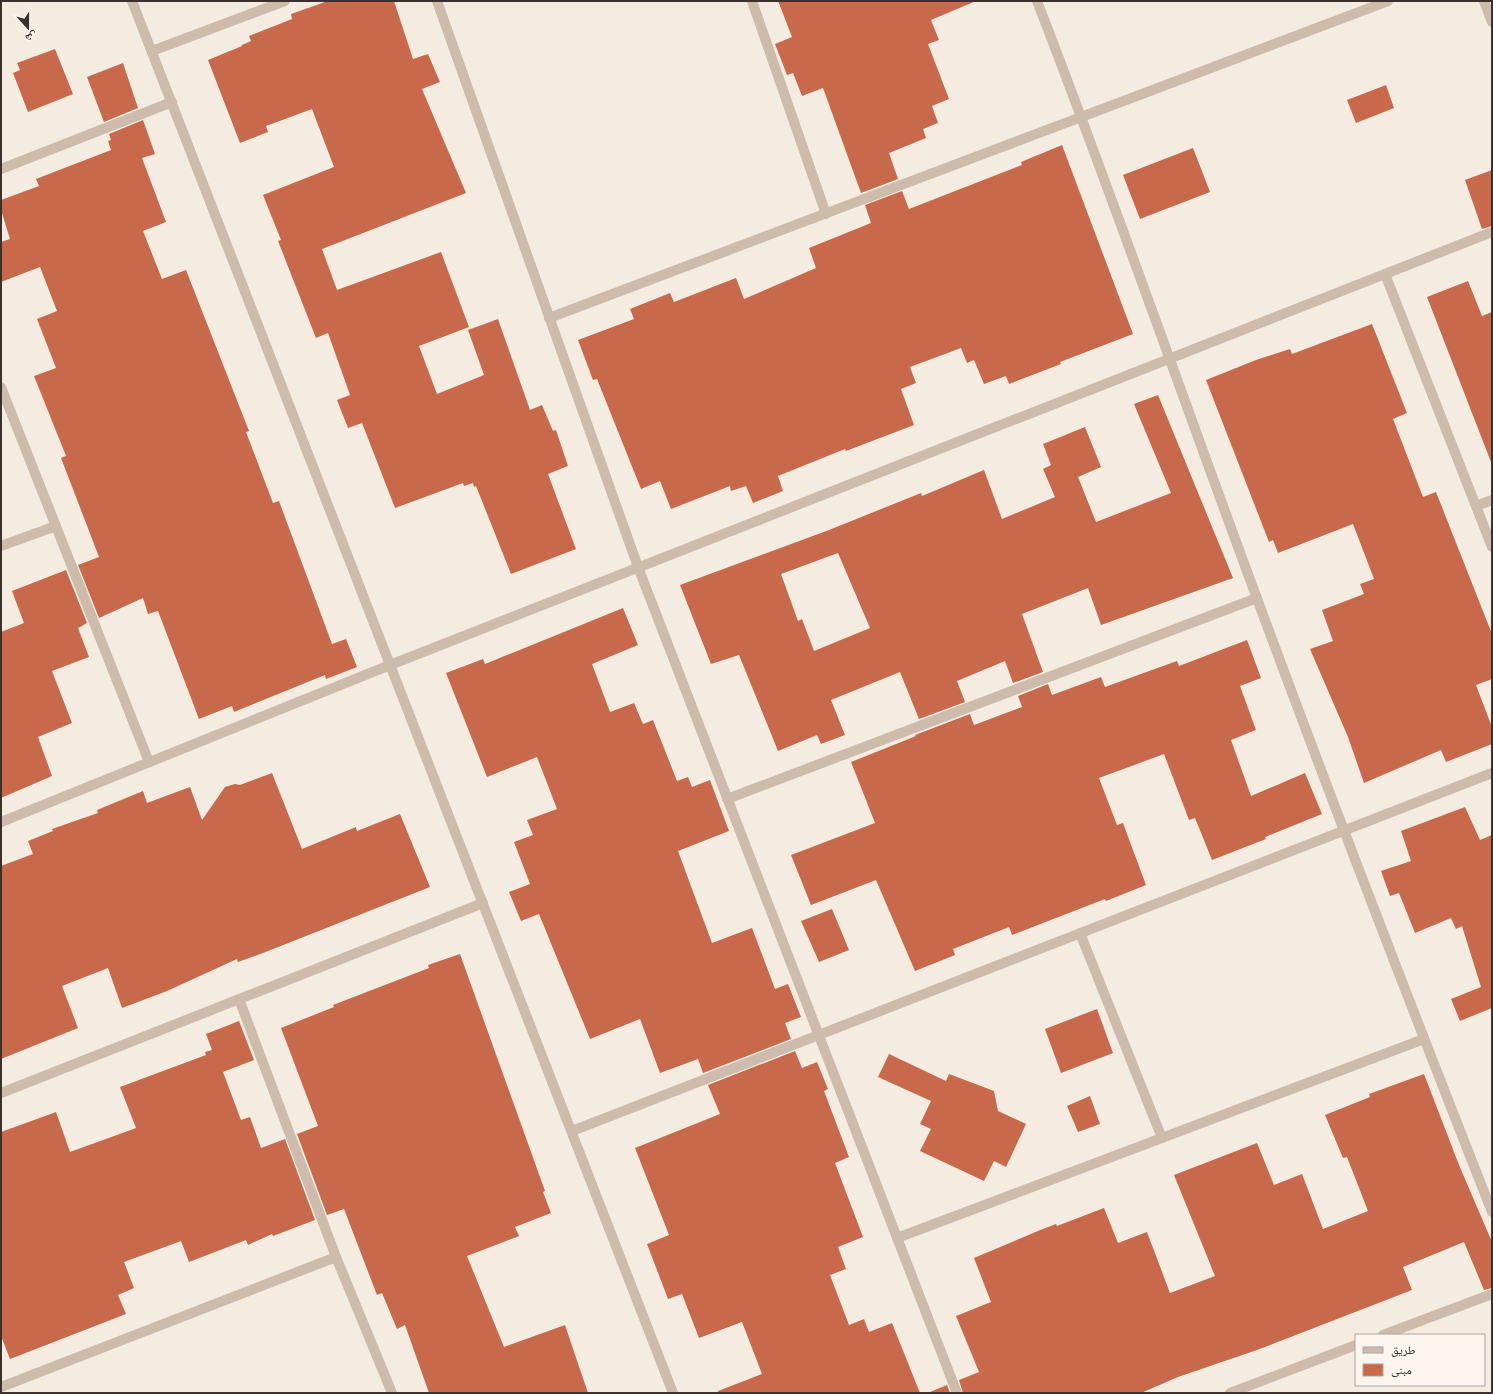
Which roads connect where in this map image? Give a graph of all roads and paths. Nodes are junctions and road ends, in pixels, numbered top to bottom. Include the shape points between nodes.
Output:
1 (132, 1) edge
2 (284, 1) edge
3 (437, 1) edge
4 (752, 1) edge
5 (1037, 1) edge
6 (1388, 1) edge
7 (1484, 1) edge
8 (1492, 22) edge
9 (152, 51) junction
10 (172, 102) junction
11 (1082, 117) junction
12 (1, 169) edge
13 (826, 214) junction
14 (1492, 232) edge
15 (1385, 274) junction
16 (549, 318) junction
17 (1169, 360) junction
18 (1, 387) edge
19 (1492, 500) edge
20 (1476, 506) junction
21 (56, 526) junction
22 (1, 546) edge
23 (1492, 547) edge
24 (638, 567) junction
25 (1257, 598) junction
26 (390, 665) junction
27 (149, 762) junction
28 (1492, 773) edge
29 (727, 799) junction
30 (1, 822) edge
31 (1345, 830) junction
32 (483, 904) junction
33 (1080, 933) junction
34 (240, 999) junction
35 (820, 1034) junction
36 (1424, 1039) junction
37 (1, 1094) edge
38 (572, 1131) junction
39 (1162, 1138) junction
40 (1492, 1212) edge
41 (897, 1238) junction
42 (336, 1257) junction
43 (1492, 1294) edge
44 (1386, 1334) edge
45 (1355, 1345) edge
46 (1, 1386) edge
47 (1241, 1391) edge
48 (392, 1393) edge
49 (673, 1393) edge
50 (957, 1393) edge
51 (1230, 1393) edge

1 - 9 street
2 - 9 street
3 - 16 street
4 - 13 street
5 - 11 street
6 - 11 street
7 - 8 street
9 - 10 street
10 - 12 street
10 - 26 street
11 - 13 street
11 - 17 street
13 - 16 street
14 - 15 street
15 - 17 street
15 - 20 street
16 - 24 street
17 - 24 street
17 - 25 street
18 - 21 street
19 - 20 street
20 - 23 street
21 - 22 street
21 - 27 street
24 - 26 street
24 - 29 street
25 - 29 street
25 - 31 street
26 - 27 street
26 - 32 street
27 - 30 street
28 - 31 street
29 - 35 street
31 - 33 street
31 - 36 street
32 - 34 street
32 - 38 street
33 - 35 street
33 - 39 street
34 - 37 street
34 - 42 street
35 - 38 street
35 - 41 street
36 - 39 street
36 - 40 street
38 - 49 street
39 - 41 street
41 - 50 street
42 - 46 street
42 - 48 street
43 - 44 street
45 - 47 street
47 - 51 street

